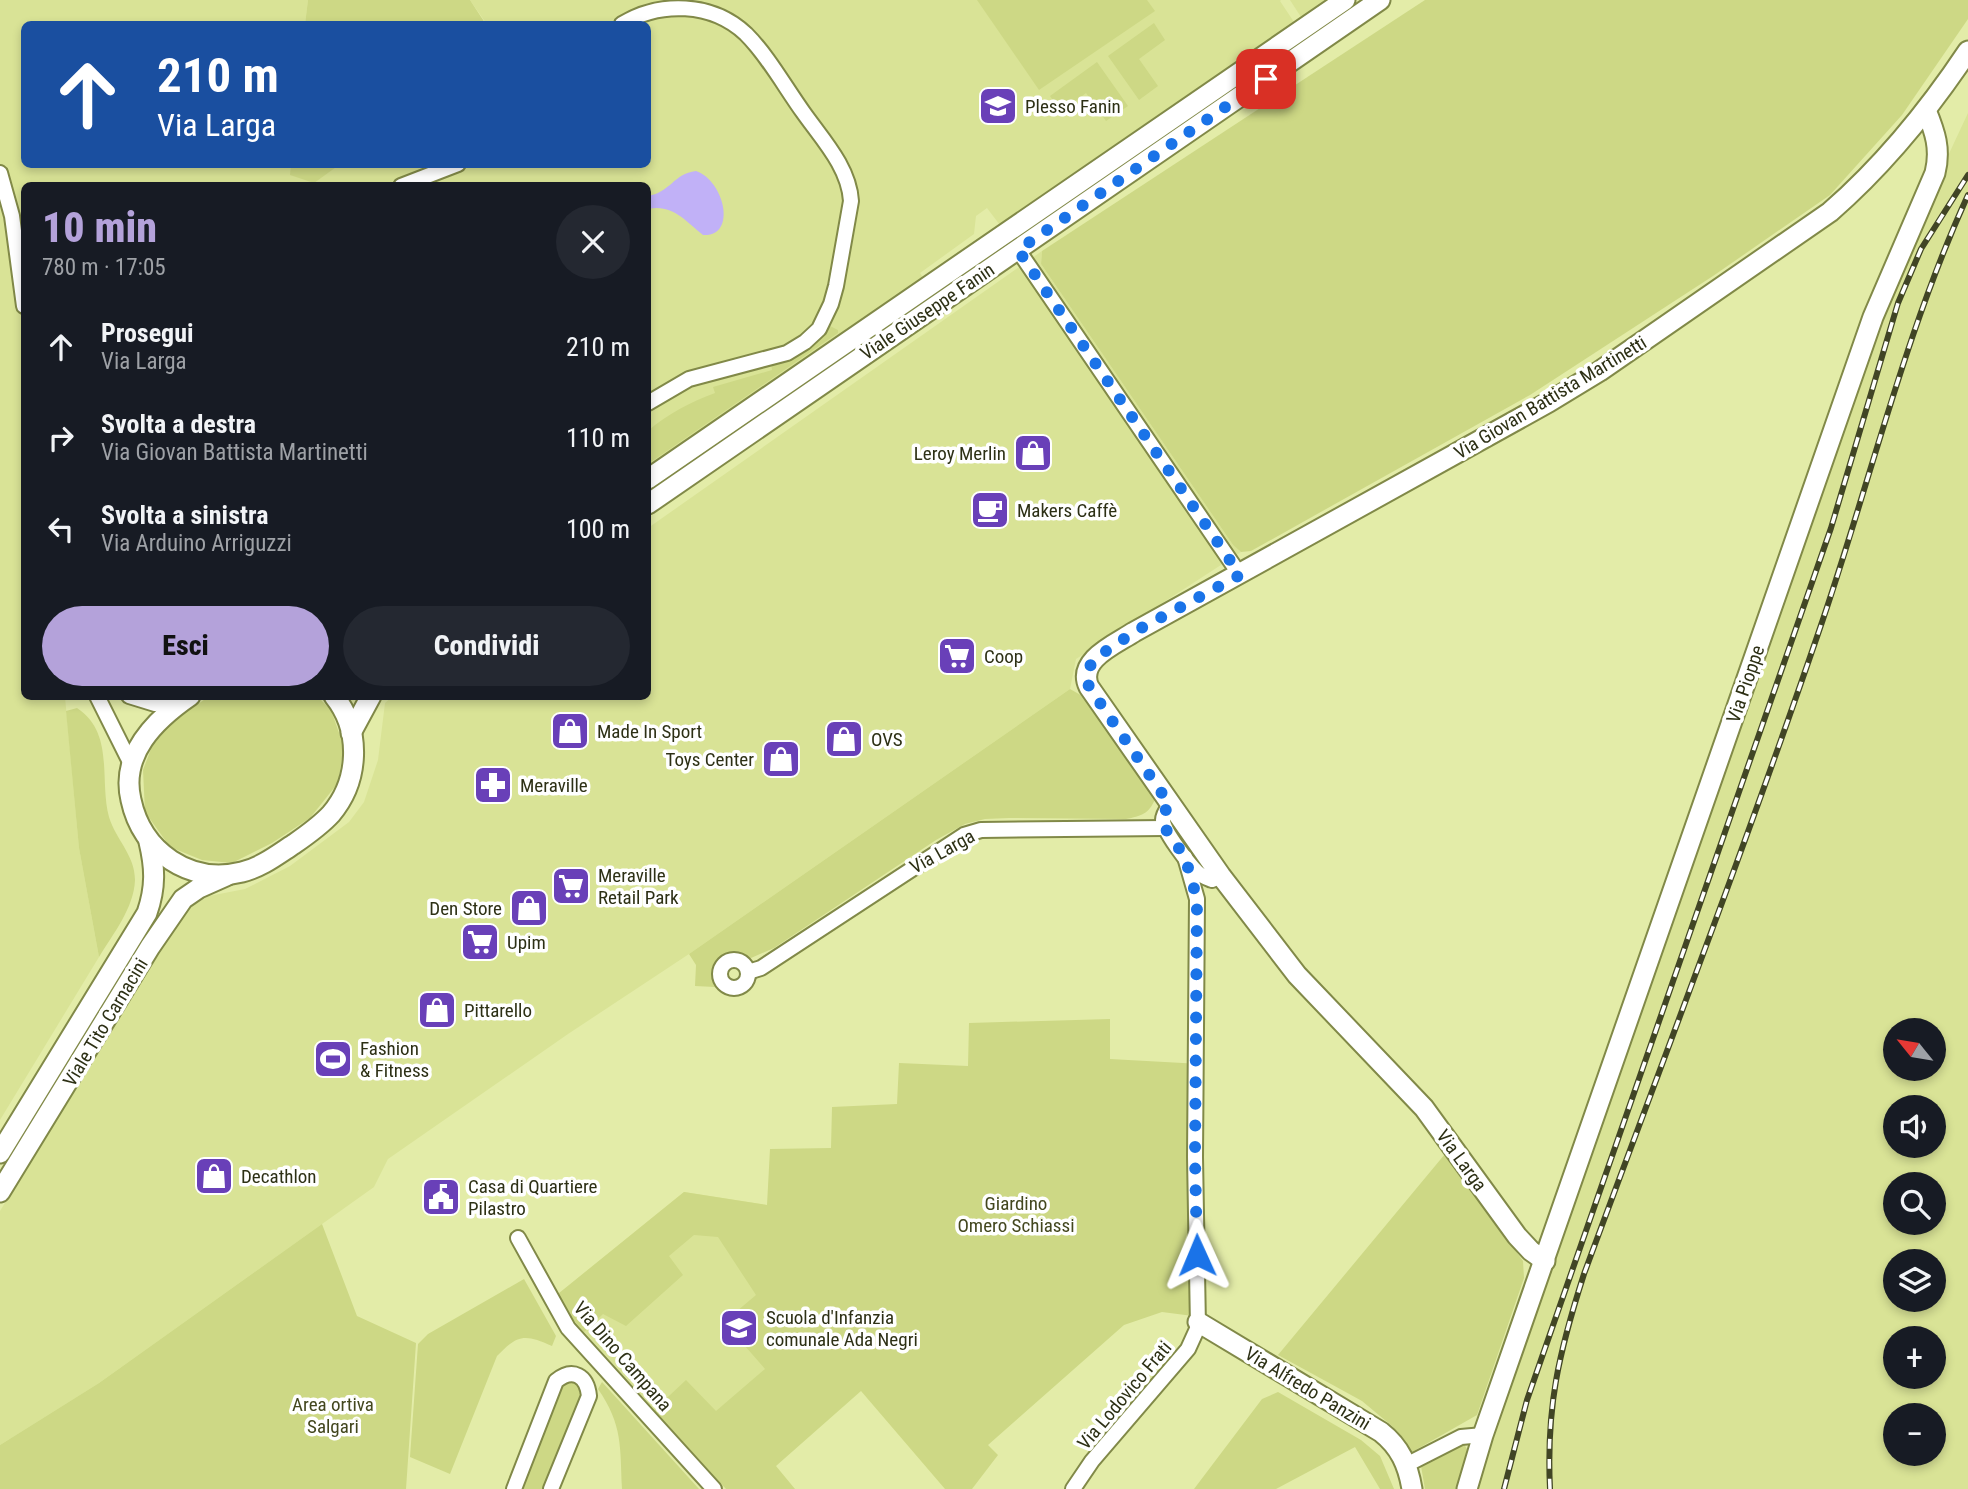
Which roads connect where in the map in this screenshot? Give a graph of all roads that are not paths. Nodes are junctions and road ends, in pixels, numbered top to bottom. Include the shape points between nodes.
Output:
1 (1345, 0) edge
2 (1380, 0) edge
3 (629, 21) edge
4 (1306, 39) junction
5 (1968, 51) edge
6 (1926, 110) junction
7 (448, 168) edge
8 (0, 173) edge
9 (411, 182) edge
10 (1018, 250) junction
11 (21, 284) edge
12 (651, 401) edge
13 (651, 477) edge
14 (651, 502) edge
15 (1240, 575) junction
16 (1086, 678) joint
17 (99, 700) edge
18 (142, 700) edge
19 (180, 700) edge
20 (185, 700) edge
21 (337, 700) edge
22 (368, 700) edge
23 (351, 733) junction
24 (132, 766) junction
25 (1170, 805) junction
26 (1165, 828) junction
27 (148, 841) junction
28 (1185, 857) junction
29 (230, 874) junction
30 (1221, 876) junction
31 (748, 972) dead end
32 (0, 1153) edge
33 (0, 1192) edge
34 (518, 1238) dead end
35 (1545, 1261) junction
36 (1198, 1322) junction
37 (1483, 1435) junction
38 (1406, 1465) junction
39 (514, 1489) edge
40 (551, 1489) edge
41 (715, 1489) edge
42 (1073, 1489) edge
43 (1412, 1489) edge
44 (1467, 1489) edge

1 - 4 street, Viale Giuseppe Fanin
2 - 4 street, Viale Giuseppe Fanin
3 - 12 street via 664,8 681,8 709,13 734,25 753,42 834,156 851,201 836,286 819,329 787,353 690,379
4 - 10 street, Viale Giuseppe Fanin
4 - 13 street, Viale Giuseppe Fanin
5 - 6 street, Via Giovan Battista Martinetti
6 - 15 street, Via Giovan Battista Martinetti via 1893,151 1830,212 1600,371
6 - 35 street, Via Pioppe via 1939,157 1935,173 1873,317
7 - 9 street
8 - 11 street via 12,216
10 - 14 street, Viale Giuseppe Fanin
10 - 15 street
15 - 16 street, Via Giovan Battista Martinetti via 1134,632 1088,666
16 - 25 street, Via Larga
17 - 24 street
18 - 19 street via 155,704
20 - 24 street via 156,722
21 - 23 street
22 - 23 street
23 - 29 street, Viale Tito Carnacini via 354,755 348,784 329,816 269,861
24 - 27 street via 131,802
25 - 26 street via 1163,820
25 - 30 street, Via Larga
26 - 28 street
26 - 31 street, Via Larga via 981,830 964,835 761,968
27 - 29 street via 161,855 188,870
27 - 32 street, Viale Tito Carnacini via 155,878 147,913
28 - 30 street via 1199,875 1212,880
28 - 36 street via 1197,899
29 - 33 street, Viale Tito Carnacini via 183,899
30 - 35 street, Via Larga via 1297,975 1424,1108 1517,1236
34 - 41 street, Via Dino Campana via 568,1328
35 - 37 street
36 - 38 street, Via Alfredo Panzini via 1367,1422 1389,1438
36 - 42 street, Via Lodovico Frati via 1188,1349
37 - 38 street via 1461,1437
37 - 44 street
38 - 43 street, Via Alfredo Panzini
39 - 40 street via 556,1381 573,1374 588,1385 589,1396

